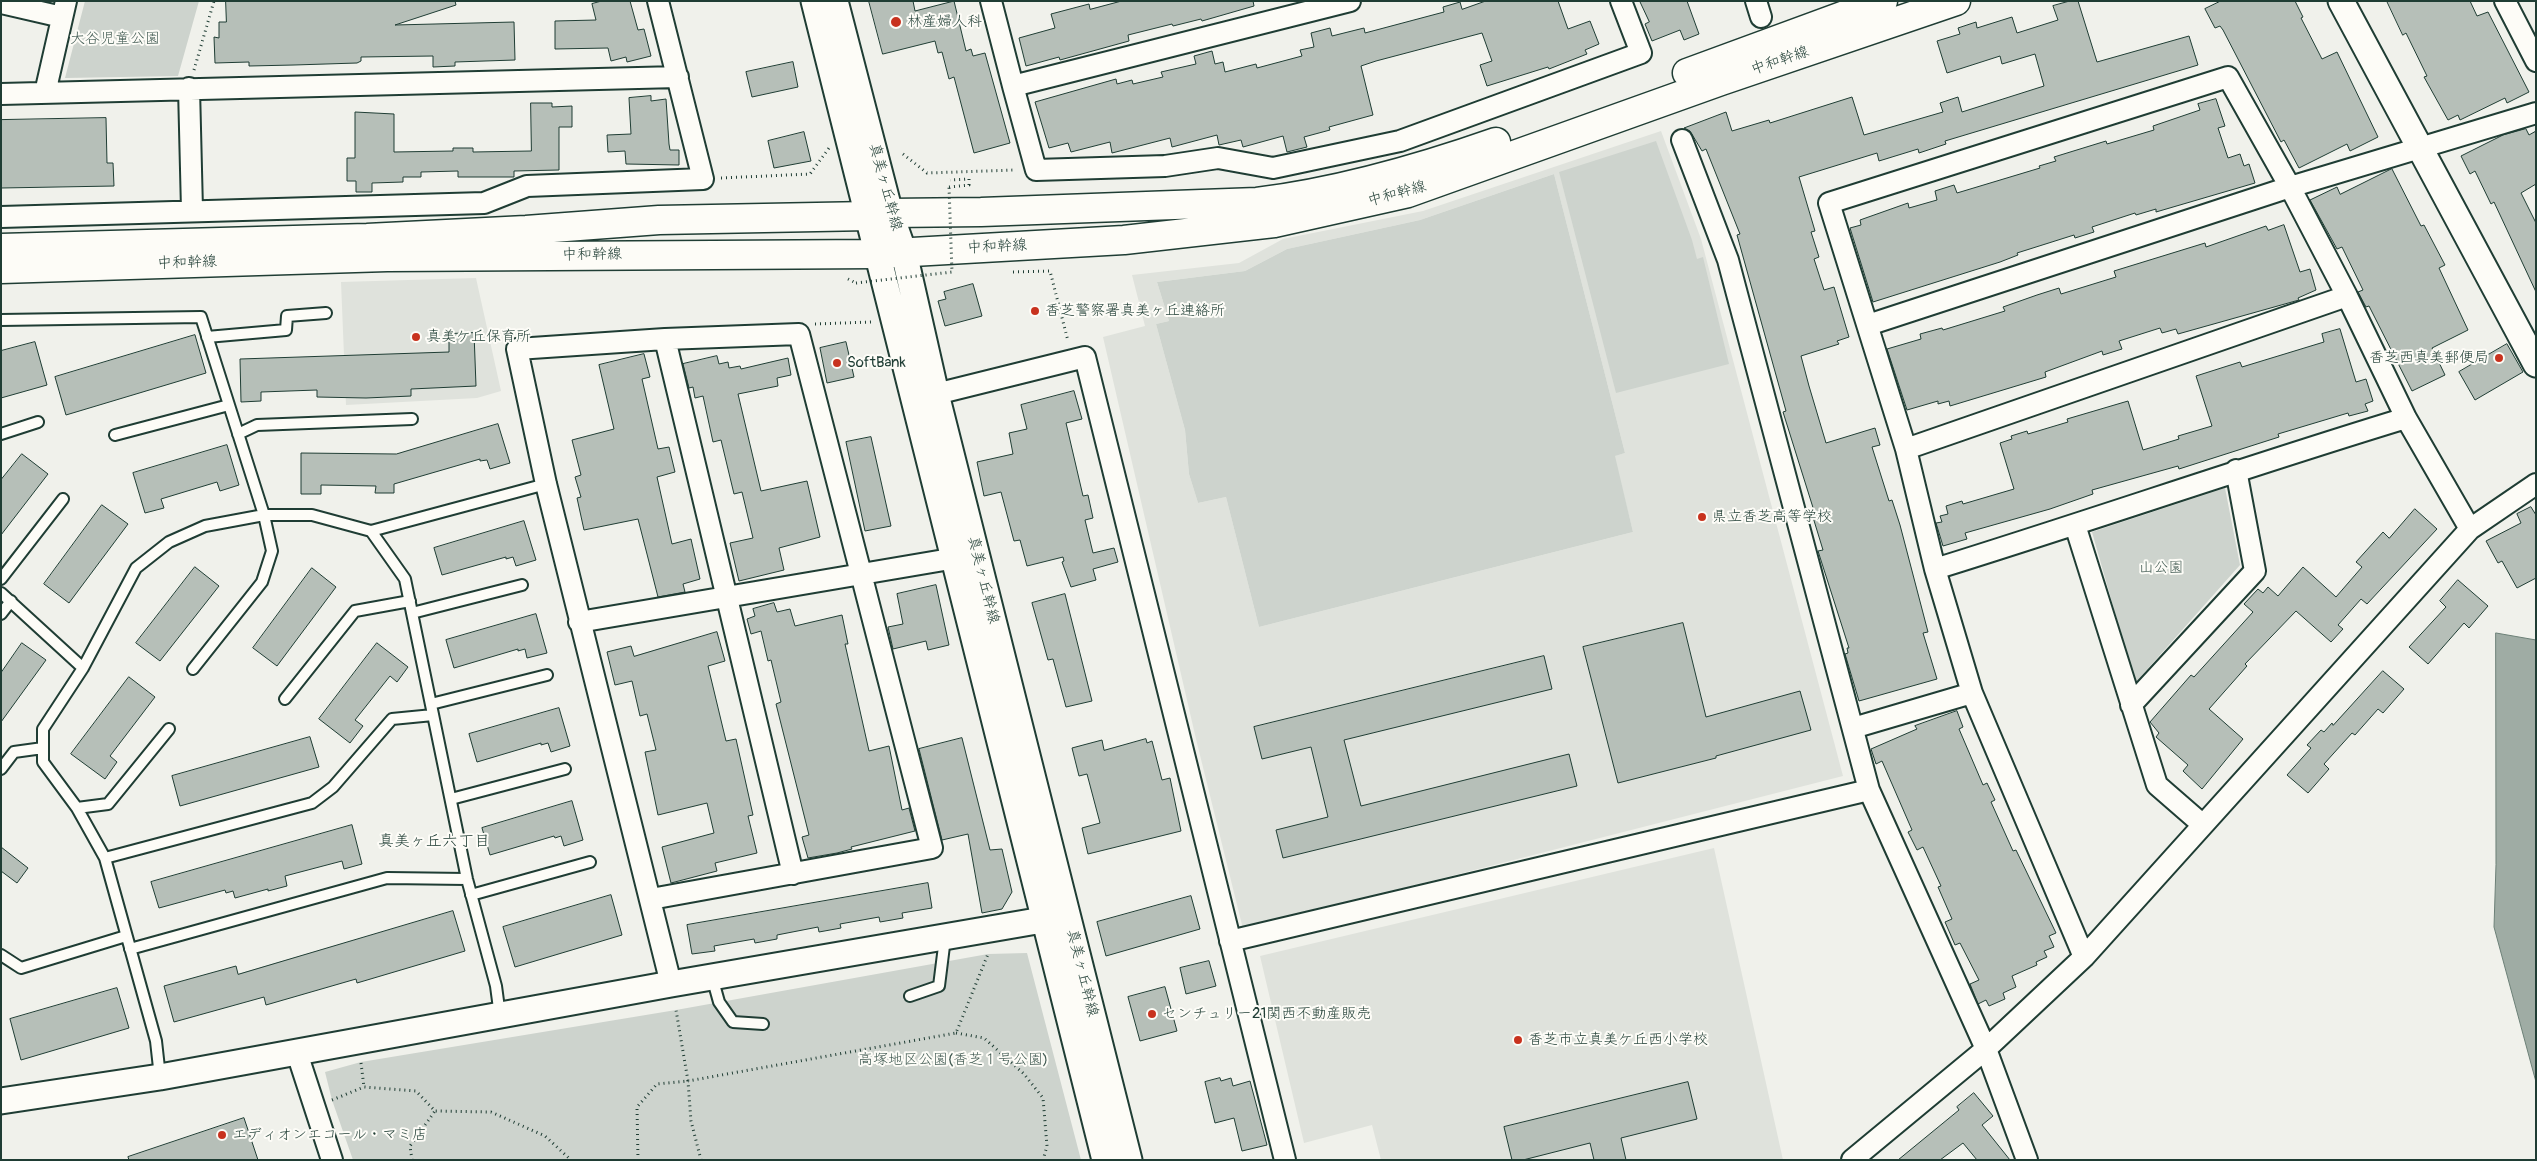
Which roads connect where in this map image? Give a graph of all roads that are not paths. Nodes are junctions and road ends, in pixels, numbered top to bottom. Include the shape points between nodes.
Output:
1 (658, 1) edge
2 (814, 1) edge
3 (836, 1) edge
4 (991, 1) edge
5 (1350, 1) edge
6 (1621, 1) edge
7 (1884, 1) edge
8 (1956, 1) edge
9 (2341, 1) edge
10 (2505, 1) edge
11 (1, 3) edge
12 (1314, 6) edge
13 (64, 9) edge
14 (2536, 61) edge
15 (678, 77) junction
16 (1013, 86) junction
17 (189, 88) junction
18 (44, 93) junction
19 (1, 94) edge
20 (2536, 113) edge
21 (1682, 140) dead end
22 (2420, 149) junction
23 (2290, 187) junction
24 (192, 210) junction
25 (880, 214) junction
26 (1, 217) edge
27 (1, 248) edge
28 (890, 253) junction
29 (1, 269) edge
30 (2347, 296) junction
31 (326, 314) dead end
32 (1, 320) edge
33 (1868, 325) junction
34 (207, 337) junction
35 (665, 339) junction
36 (2536, 364) edge
37 (936, 394) junction
38 (229, 404) junction
39 (2406, 418) junction
40 (412, 420) dead end
41 (38, 422) dead end
42 (1, 434) edge
43 (238, 434) junction
44 (114, 435) dead end
45 (1906, 449) junction
46 (2236, 470) junction
47 (546, 484) junction
48 (2536, 484) edge
49 (63, 499) dead end
50 (264, 515) junction
51 (2075, 526) junction
52 (371, 530) junction
53 (2470, 530) junction
54 (956, 558) junction
55 (1935, 569) junction
56 (861, 573) junction
57 (1, 579) edge
58 (522, 585) dead end
59 (1, 593) edge
60 (727, 596) junction
61 (11, 601) junction
62 (410, 601) junction
63 (412, 613) junction
64 (1, 614) edge
65 (579, 622) junction
66 (84, 668) junction
67 (193, 669) dead end
68 (547, 675) dead end
69 (1972, 693) junction
70 (285, 699) dead end
71 (431, 704) junction
72 (2131, 704) junction
73 (433, 715) junction
74 (1853, 728) junction
75 (169, 729) dead end
76 (43, 748) junction
77 (1, 769) edge
78 (565, 769) dead end
79 (1869, 790) junction
80 (450, 799) junction
81 (77, 808) junction
82 (2203, 825) junction
83 (105, 858) junction
84 (590, 862) dead end
85 (793, 874) junction
86 (467, 878) junction
87 (471, 894) junction
88 (651, 899) junction
89 (1056, 918) junction
90 (126, 936) junction
91 (945, 937) junction
92 (1230, 940) junction
93 (130, 949) junction
94 (1, 955) edge
95 (2084, 957) junction
96 (712, 977) junction
97 (671, 984) junction
98 (910, 996) dead end
99 (500, 1017) junction
100 (763, 1024) dead end
101 (1986, 1049) junction
102 (297, 1053) junction
103 (160, 1078) junction
104 (1, 1101) edge
105 (332, 1160) edge
106 (1106, 1160) edge
107 (1129, 1160) edge
108 (1285, 1160) edge
109 (1852, 1160) edge
110 (2027, 1160) edge

1 - 15 street
2 - 25 street, 真美ヶ丘幹線
3 - 25 street, 真美ヶ丘幹線
4 - 16 street
5 - 12 street
6 - 16 street via 1641,53 1400,141 1273,168 1218,158 1165,166 1036,170
7 - 25 main road, 中和幹線 via 1399,174 1291,198 1215,204
8 - 28 main road, 中和幹線 via 1408,193 1274,223 1124,240
9 - 22 street
10 - 14 street
11 - 13 street
12 - 16 street
13 - 18 street
15 - 17 street
15 - 24 street via 703,179 527,186 484,203
17 - 18 street
17 - 24 street
18 - 19 street
20 - 22 street
21 - 74 street via 1728,260
22 - 23 street
22 - 36 street
23 - 30 street
23 - 33 street
23 - 33 street via 2228,77 1829,203
24 - 26 street
25 - 27 main road, 中和幹線 via 659,220 367,238
25 - 28 street, 真美ヶ丘幹線
28 - 29 main road, 中和幹線 via 387,258
28 - 37 street, 真美ヶ丘幹線
28 - 54 street, 真美ヶ丘幹線 via 895,321
30 - 39 street
30 - 45 street
31 - 34 lane via 288,316 286,330
32 - 34 lane via 201,317
33 - 45 street
34 - 38 lane
35 - 47 street via 517,349
35 - 56 street via 799,334
35 - 60 street
37 - 89 street, 真美ヶ丘幹線
37 - 92 street via 1084,356
38 - 43 lane
38 - 44 lane
39 - 46 street
39 - 53 street
40 - 43 lane via 257,425
41 - 42 lane
43 - 50 lane
45 - 55 street
46 - 51 street
46 - 72 street via 2255,571
47 - 52 lane
47 - 65 street
48 - 53 street
49 - 57 lane
50 - 52 lane via 312,515
50 - 66 lane via 205,526 168,542 136,568
50 - 67 lane via 272,551 262,582
51 - 55 street
51 - 72 street
52 - 62 lane via 405,579
53 - 82 street
54 - 56 street
54 - 89 street, 真美ヶ丘幹線 via 1003,757
55 - 69 street
56 - 60 street
56 - 85 street via 932,848
58 - 63 lane
59 - 61 lane
60 - 65 street
60 - 85 street
61 - 64 lane
61 - 66 lane
62 - 63 lane
62 - 70 lane via 355,611
63 - 71 lane
65 - 88 street
66 - 76 lane via 44,729
68 - 71 lane
69 - 74 street
69 - 95 street
71 - 73 lane
72 - 82 street via 2157,785
73 - 80 lane
73 - 83 lane via 392,719 333,787 312,803
74 - 79 street
75 - 81 lane via 108,804
76 - 77 lane via 14,752
76 - 81 lane via 43,762
78 - 80 lane
79 - 92 street
79 - 101 street
80 - 86 lane
81 - 83 lane
82 - 95 street
83 - 90 lane
84 - 87 lane
85 - 88 street
86 - 87 lane
86 - 93 lane via 388,878
87 - 99 lane via 496,986
88 - 97 street
89 - 91 street
89 - 106 street, 真美ヶ丘幹線
89 - 107 street, 真美ヶ丘幹線
90 - 93 lane
90 - 94 lane via 21,968
91 - 96 street
91 - 98 lane via 939,986
92 - 108 street
93 - 103 lane via 156,1041
95 - 101 street
96 - 97 street
96 - 100 lane via 719,1002 733,1022
97 - 99 street
99 - 102 street
101 - 109 street
101 - 110 street
102 - 103 street
102 - 105 street
103 - 104 street

